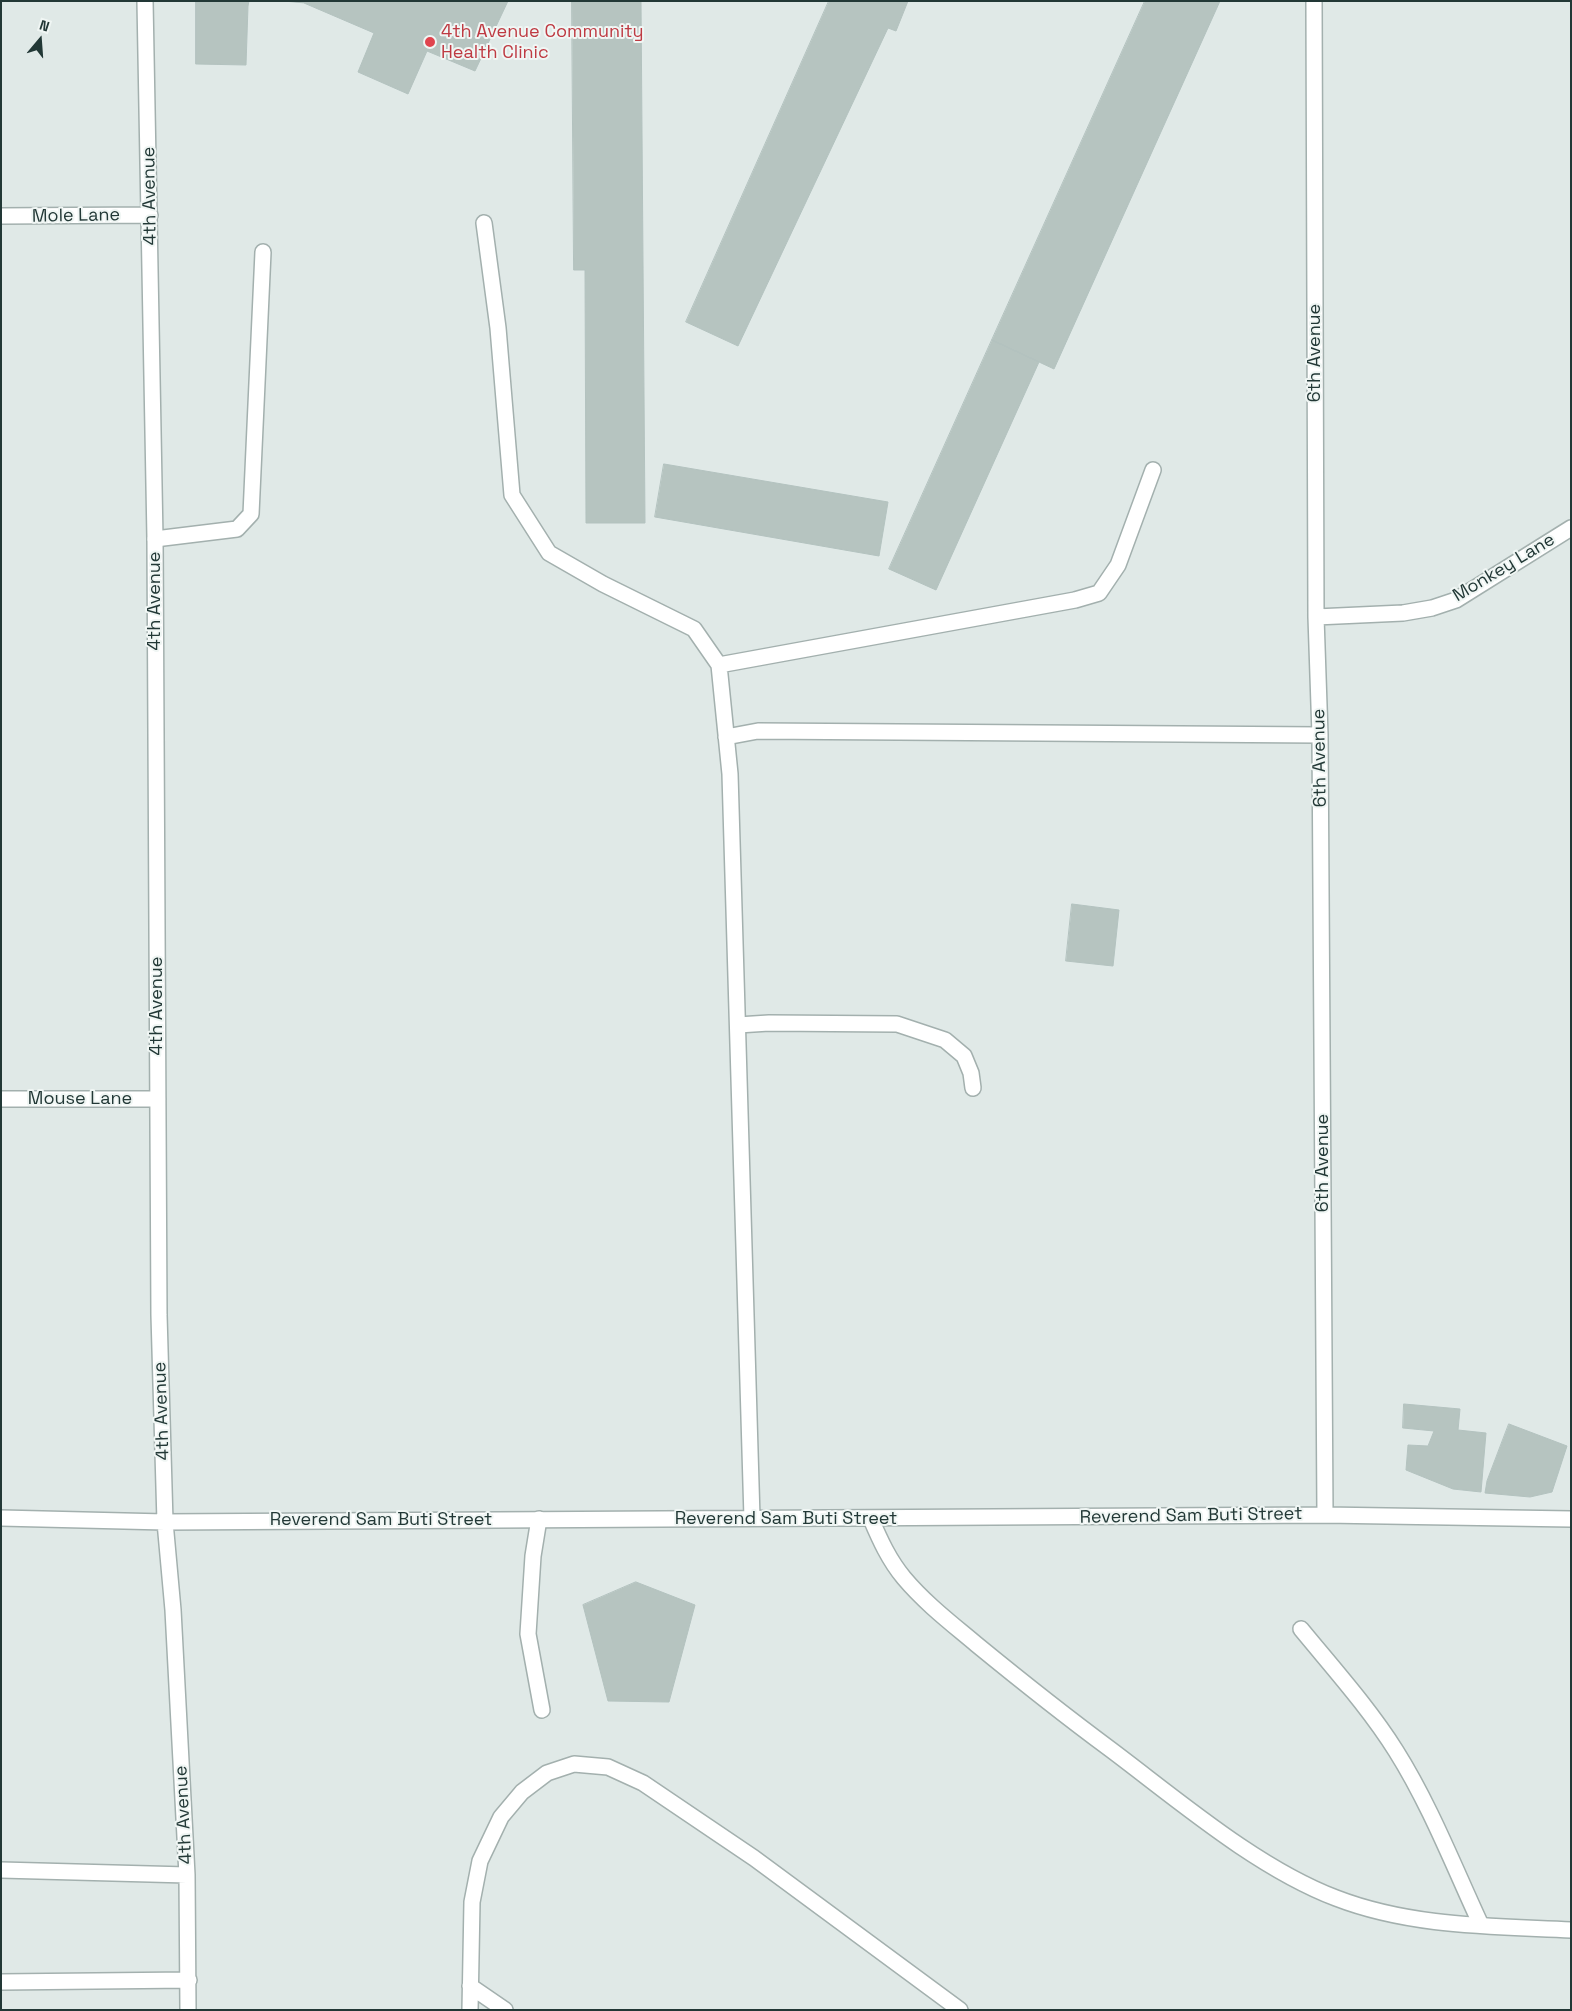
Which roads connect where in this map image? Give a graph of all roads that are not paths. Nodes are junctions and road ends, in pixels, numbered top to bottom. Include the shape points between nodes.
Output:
1 (145, 1) edge
2 (1314, 1) edge
3 (150, 215) junction
4 (1, 216) edge
5 (484, 223) dead end
6 (263, 252) dead end
7 (1153, 470) dead end
8 (1571, 528) edge
9 (155, 539) junction
10 (1316, 617) junction
11 (719, 664) junction
12 (1320, 736) junction
13 (726, 737) junction
14 (738, 1025) junction
15 (973, 1088) dead end
16 (158, 1098) junction
17 (1, 1099) edge
18 (1325, 1515) junction
19 (1, 1518) edge
20 (752, 1518) junction
21 (539, 1519) junction
22 (871, 1519) junction
23 (1571, 1519) edge
24 (165, 1522) junction
25 (1300, 1629) dead end
26 (542, 1710) dead end
27 (1, 1870) edge
28 (187, 1875) junction
29 (1481, 1925) junction
30 (1571, 1930) edge
31 (189, 1980) junction
32 (1, 1982) edge
33 (470, 1986) junction
34 (188, 2010) edge
35 (470, 2010) edge
36 (505, 2010) edge
37 (960, 2010) edge

1 - 3 street, 4th Avenue
2 - 10 street, 6th Avenue
3 - 4 street, Mole Lane
3 - 9 street, 4th Avenue
5 - 11 street via 498,328 512,495 549,553 602,584 694,629
6 - 9 street via 251,514 237,529
7 - 11 street via 1118,564 1099,593
8 - 10 street, Monkey Lane via 1456,600 1402,613
9 - 16 street, 4th Avenue
10 - 12 street, 6th Avenue
11 - 13 street
12 - 13 street via 758,731
12 - 18 street, 6th Avenue
13 - 14 street
14 - 15 street via 897,1024 945,1040 964,1056
14 - 20 street
16 - 17 street, Mouse Lane
16 - 24 street, 4th Avenue via 159,1315
18 - 22 street, Reverend Sam Buti Street
18 - 23 street, Reverend Sam Buti Street
19 - 24 street, Reverend Sam Buti Street
20 - 21 street, Reverend Sam Buti Street
20 - 22 street, Reverend Sam Buti Street
21 - 24 street, Reverend Sam Buti Street
21 - 26 street via 528,1634
22 - 29 street via 886,1553 902,1577 931,1606 1033,1691 1223,1834 1282,1872 1335,1898 1386,1914
24 - 28 street, 4th Avenue
25 - 29 street via 1396,1751
27 - 28 street
28 - 31 street, 4th Avenue
29 - 30 street
31 - 32 street
31 - 34 street, 4th Avenue
33 - 35 street
33 - 36 street
33 - 37 street via 472,1902 480,1861 501,1817 522,1792 547,1773 574,1764 608,1767 643,1783 754,1858

